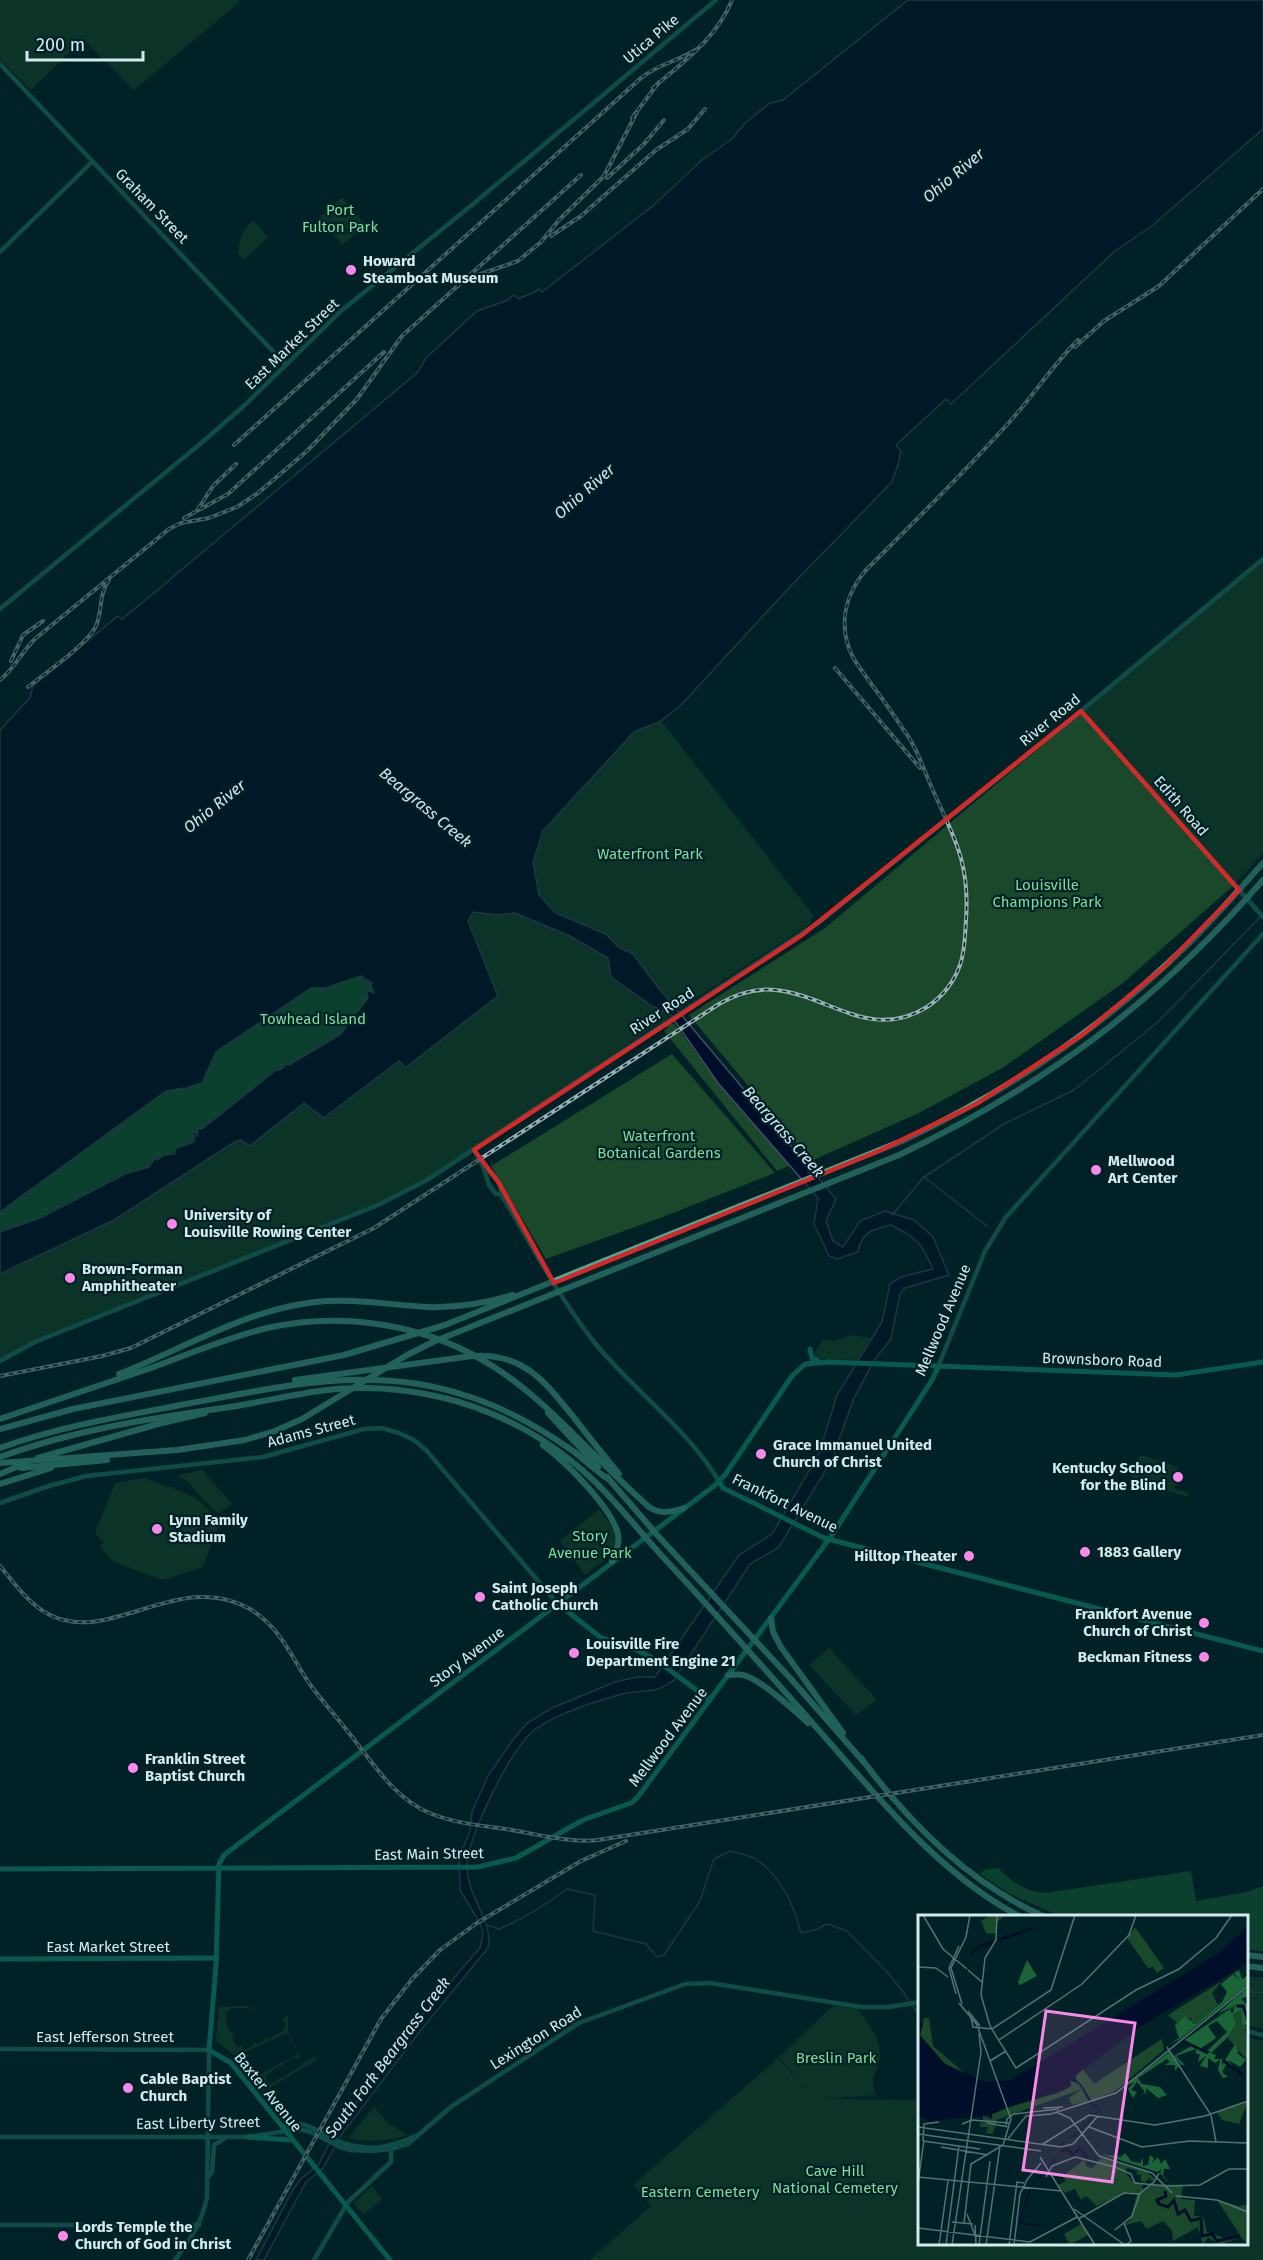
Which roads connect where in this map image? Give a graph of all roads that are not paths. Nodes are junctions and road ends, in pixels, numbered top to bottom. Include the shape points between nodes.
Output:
1 (716, 0) edge
2 (0, 64) edge
3 (601, 97) joint
4 (92, 162) junction
5 (0, 252) edge
6 (286, 365) junction
7 (1263, 559) edge
8 (0, 609) edge
9 (1081, 711) junction
10 (1263, 863) edge
11 (1261, 883) edge
12 (1261, 916) edge
13 (1263, 934) edge
14 (474, 1150) junction
15 (483, 1166) junction
16 (501, 1194) junction
17 (534, 1291) junction
18 (810, 1349) dead end
19 (0, 1361) edge
20 (828, 1362) junction
21 (1263, 1362) edge
22 (938, 1367) junction
23 (792, 1376) joint
24 (249, 1393) junction
25 (437, 1397) junction
26 (538, 1401) junction
27 (232, 1406) junction
28 (27, 1410) junction
29 (0, 1419) edge
30 (0, 1431) edge
31 (0, 1448) edge
32 (159, 1452) junction
33 (0, 1456) edge
34 (93, 1462) junction
35 (0, 1463) edge
36 (0, 1472) edge
37 (608, 1479) junction
38 (719, 1481) junction
39 (0, 1484) edge
40 (638, 1498) junction
41 (0, 1503) edge
42 (684, 1508) junction
43 (829, 1539) junction
44 (612, 1561) junction
45 (557, 1603) junction
46 (771, 1618) junction
47 (1263, 1651) edge
48 (728, 1675) junction
49 (710, 1701) junction
50 (842, 1757) junction
51 (862, 1760) junction
52 (635, 1800) joint
53 (219, 1868) junction
54 (0, 1869) edge
55 (1016, 1915) edge
56 (1039, 1915) edge
57 (1248, 1955) edge
58 (1263, 1957) edge
59 (216, 1958) junction
60 (0, 1959) edge
61 (1248, 1966) edge
62 (1263, 1968) edge
63 (918, 2002) edge
64 (1248, 2031) edge
65 (1263, 2035) edge
66 (0, 2049) edge
67 (209, 2050) junction
68 (283, 2130) junction
69 (209, 2136) junction
70 (230, 2136) junction
71 (248, 2136) junction
72 (0, 2137) edge
73 (291, 2140) junction
74 (391, 2148) junction
75 (209, 2176) junction
76 (346, 2206) junction
77 (0, 2225) edge
78 (199, 2225) junction
79 (175, 2260) edge
80 (314, 2260) edge
81 (390, 2260) edge

1 - 3 street, Utica Pike
2 - 4 street, Graham Street
3 - 6 street, East Market Street via 341,311
4 - 5 street
4 - 6 street, Graham Street
6 - 8 street, East Market Street via 200,444
7 - 9 street, River Road
9 - 12 street, Edith Road
9 - 14 street, River Road via 802,935
10 - 17 highway via 1186,946 1120,1005 1060,1051 976,1104 902,1141
11 - 32 highway via 1188,959 1124,1017 984,1112 899,1155 460,1331 407,1355 321,1408 275,1431 216,1446
13 - 22 street, Mellwood Avenue via 1006,1217 985,1251
14 - 15 street, Frankfort Avenue
14 - 19 street, River Road via 378,1205 35,1342
15 - 16 street, Frankfort Avenue via 499,1183
15 - 16 street, Frankfort Avenue via 491,1188
16 - 38 street, Frankfort Avenue via 589,1335 706,1461
17 - 28 highway via 447,1307 337,1301 284,1307 241,1321 154,1361
17 - 30 highway via 394,1341 73,1409
18 - 20 main road via 812,1359
20 - 22 main road, Brownsboro Road
20 - 23 main road, Brownsboro Road via 805,1364
21 - 22 main road, Brownsboro Road via 1176,1375
22 - 43 main road, Mellwood Avenue
23 - 38 main road, Story Avenue
24 - 31 highway via 74,1425
24 - 37 highway via 349,1378 430,1386 478,1399 524,1419
24 - 40 highway via 304,1379 446,1359 487,1355 510,1360 546,1383
25 - 27 highway via 352,1388
25 - 44 highway via 521,1431 567,1465 615,1527 618,1542
25 - 50 highway via 467,1404 528,1431 593,1480
26 - 28 highway via 493,1367 450,1344 390,1326 334,1320 292,1323 251,1333
26 - 37 highway
26 - 40 highway
27 - 33 highway via 72,1434
27 - 36 highway via 86,1444
28 - 29 highway
32 - 34 highway
32 - 35 highway
34 - 36 highway
34 - 39 highway via 42,1470
37 - 51 highway
38 - 42 main road, Story Avenue
38 - 43 main road, Frankfort Avenue via 723,1488
40 - 42 highway via 660,1512
41 - 45 street, Adams Street via 86,1476 248,1459 360,1430 391,1430 426,1450
42 - 44 main road, Story Avenue
43 - 46 main road, Mellwood Avenue
43 - 47 main road, Frankfort Avenue
44 - 45 main road, Story Avenue
45 - 49 main road via 600,1637 661,1663
45 - 53 main road, Story Avenue via 225,1853
46 - 48 main road, Mellwood Avenue
46 - 51 highway via 781,1647
48 - 49 main road, Mellwood Avenue
48 - 50 highway via 746,1676 784,1702
49 - 52 main road, Mellwood Avenue
50 - 55 highway via 950,1870
51 - 56 highway via 954,1861 996,1892
52 - 53 main road, East Main Street via 583,1820 516,1858 496,1864 471,1868
53 - 54 main road
53 - 59 main road
57 - 58 highway
59 - 60 main road, East Market Street
59 - 67 main road
61 - 62 highway
63 - 74 street, Lexington Road via 861,2007 710,1983 685,1984 579,2023 452,2106 408,2144
64 - 65 street
66 - 67 street, East Jefferson Street
67 - 68 main road, Baxter Avenue via 231,2063
67 - 69 street
68 - 71 street, East Liberty Street
68 - 73 main road, Baxter Avenue
68 - 74 street, East Liberty Street via 307,2130 364,2151
69 - 70 street, East Liberty Street
69 - 72 street, East Liberty Street
69 - 75 street
70 - 71 street, East Liberty Street
70 - 75 street via 214,2145
71 - 73 main road
73 - 76 main road, Baxter Avenue
74 - 76 street via 391,2162
75 - 78 street
76 - 80 street
76 - 81 main road, Baxter Avenue
77 - 78 street
78 - 79 street

